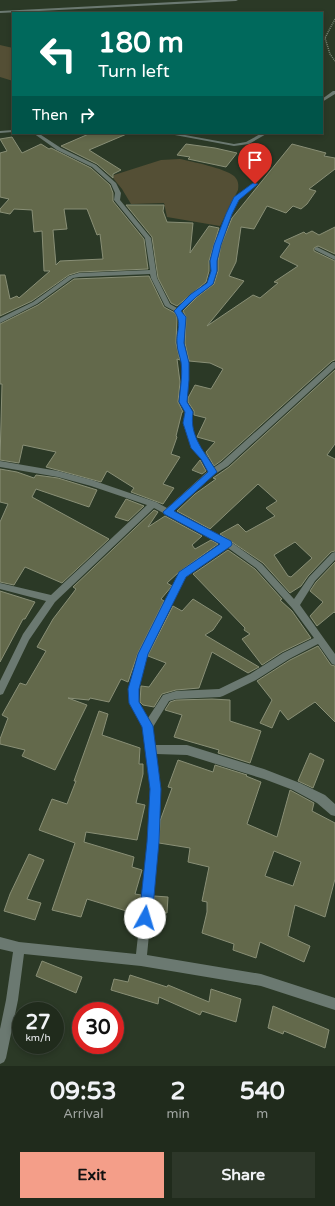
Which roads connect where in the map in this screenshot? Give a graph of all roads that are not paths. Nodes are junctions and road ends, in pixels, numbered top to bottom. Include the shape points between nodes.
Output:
1 (236, 0) edge
2 (0, 12) edge
3 (335, 92) edge
4 (323, 100) edge
5 (12, 131) edge
6 (0, 132) edge
7 (36, 134) edge
8 (172, 134) edge
9 (264, 134) edge
10 (255, 184) dead end
11 (317, 249) dead end
12 (335, 258) edge
13 (153, 272) junction
14 (178, 311) junction
15 (0, 321) edge
16 (335, 364) edge
17 (0, 464) edge
18 (212, 472) junction
19 (153, 504) junction
20 (168, 512) junction
21 (228, 544) junction
22 (335, 555) edge
23 (0, 586) edge
24 (52, 600) junction
25 (295, 605) junction
26 (320, 639) junction
27 (335, 661) edge
28 (0, 691) edge
29 (148, 726) junction
30 (150, 749) junction
31 (335, 811) edge
32 (0, 943) edge
33 (19, 948) junction
34 (141, 960) junction
35 (335, 1004) edge
36 (0, 1058) edge

1 - 2 street
3 - 4 street
5 - 6 street
7 - 13 street via 59,149 94,166 113,183 118,193 117,200 148,238
8 - 9 street via 234,145 247,144
10 - 14 street via 236,199 229,214 217,245 210,284
11 - 12 street
13 - 14 street via 166,305
13 - 15 street via 71,277 35,303
14 - 18 street via 183,323 180,343 185,363 183,402 189,412 187,423 196,448
16 - 18 street via 225,464
17 - 19 street via 58,474
18 - 20 street
19 - 20 street
19 - 24 street
20 - 21 street
21 - 25 street via 259,566
21 - 29 street via 183,575 143,654 134,689 134,703
22 - 25 street via 312,579
23 - 24 street
24 - 28 street via 26,637
25 - 26 street
26 - 27 street
26 - 29 street via 220,693 176,695 166,698
29 - 30 street
30 - 31 street via 187,750 264,774 296,786
30 - 34 street via 155,797
32 - 33 street
33 - 34 street
33 - 36 street
34 - 35 street via 260,980

